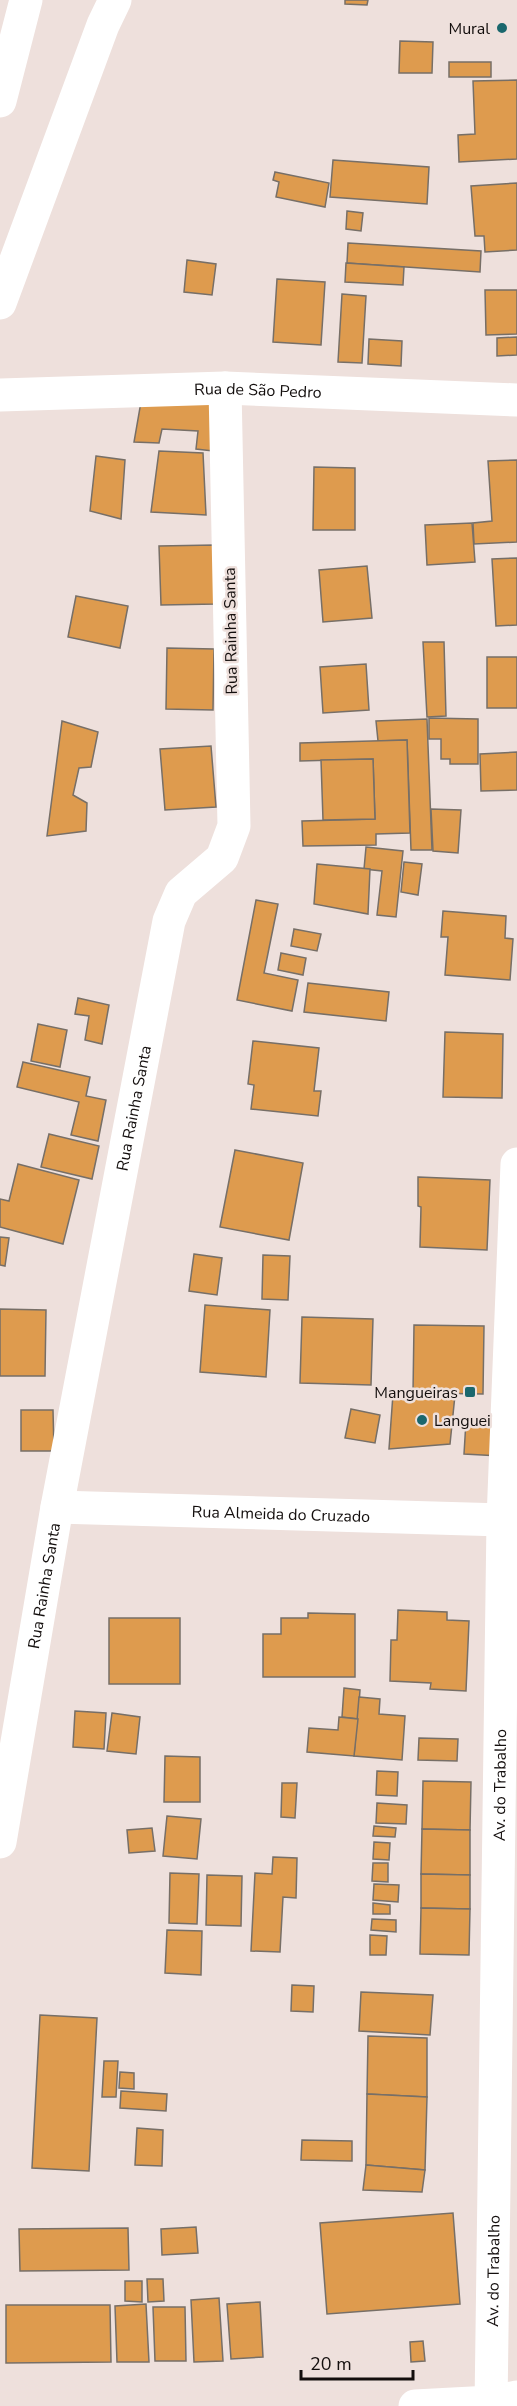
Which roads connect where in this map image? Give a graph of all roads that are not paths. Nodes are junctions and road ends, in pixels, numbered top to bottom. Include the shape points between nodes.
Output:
1 (26, 0) edge
2 (115, 0) edge
3 (0, 101) edge
4 (0, 303) edge
5 (225, 388) junction
6 (0, 395) edge
7 (517, 400) edge
8 (517, 1164) edge
9 (57, 1507) junction
10 (503, 1520) junction
11 (0, 1842) edge
12 (500, 2402) edge
13 (415, 2406) edge

1 - 3 main road
2 - 4 main road
5 - 6 main road, Rua de São Pedro
5 - 7 main road, Rua de São Pedro
5 - 9 main road, Rua Rainha Santa via 234,826 222,858 181,893 169,921
8 - 10 main road, Av. do Trabalho
9 - 10 main road, Rua Almeida do Cruzado
9 - 11 main road, Rua Rainha Santa
10 - 12 main road, Av. do Trabalho
12 - 13 main road

